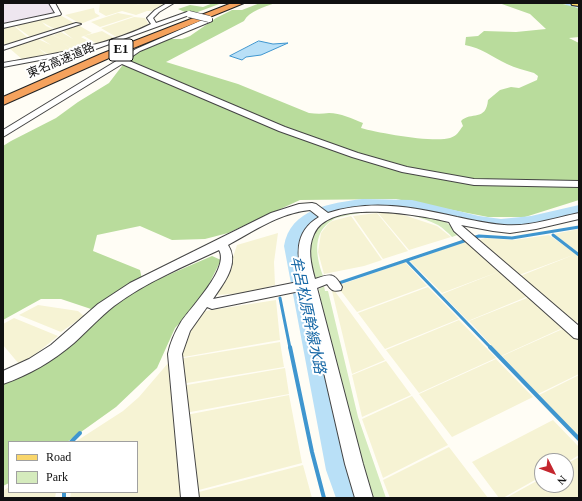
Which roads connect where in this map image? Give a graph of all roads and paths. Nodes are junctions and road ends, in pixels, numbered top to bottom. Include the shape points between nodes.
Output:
1 (52, 3) edge
2 (171, 3) edge
3 (230, 3) edge
4 (240, 3) edge
5 (575, 3) edge
6 (579, 4) edge
7 (71, 20) dead end
8 (3, 26) edge
9 (153, 26) junction
10 (164, 28) junction
11 (3, 48) edge
12 (122, 61) junction
13 (3, 65) edge
14 (50, 69) dead end
15 (3, 95) edge
16 (3, 101) edge
17 (3, 134) edge
18 (579, 184) edge
19 (323, 213) junction
20 (579, 216) edge
21 (454, 220) junction
22 (221, 244) junction
23 (334, 284) dead end
24 (309, 286) junction
25 (205, 302) junction
26 (579, 334) edge
27 (3, 378) edge
28 (190, 498) edge
29 (364, 498) edge

1 - 8 street via 61,15
2 - 9 street via 157,10 150,18
3 - 10 highway, 東名高速道路 / E1
4 - 16 highway, 東名高速道路 / E1
5 - 6 main road
7 - 11 street via 78,24
9 - 12 street, bridge via 186,14 210,20 146,46
9 - 13 street via 91,49
10 - 14 highway
10 - 15 highway, 東名高速道路 / E1
12 - 17 street
12 - 18 street via 282,129 406,170 474,182
19 - 21 street via 398,208
19 - 22 street via 312,206 298,207 278,214
19 - 24 street via 309,231 304,244
20 - 21 street via 510,229
21 - 26 street via 458,228
22 - 25 street via 226,252 226,263 215,289
22 - 27 street via 116,298 43,358
23 - 24 street via 330,279
24 - 25 street via 292,287 212,304
24 - 29 street
25 - 28 street via 187,325 174,354

